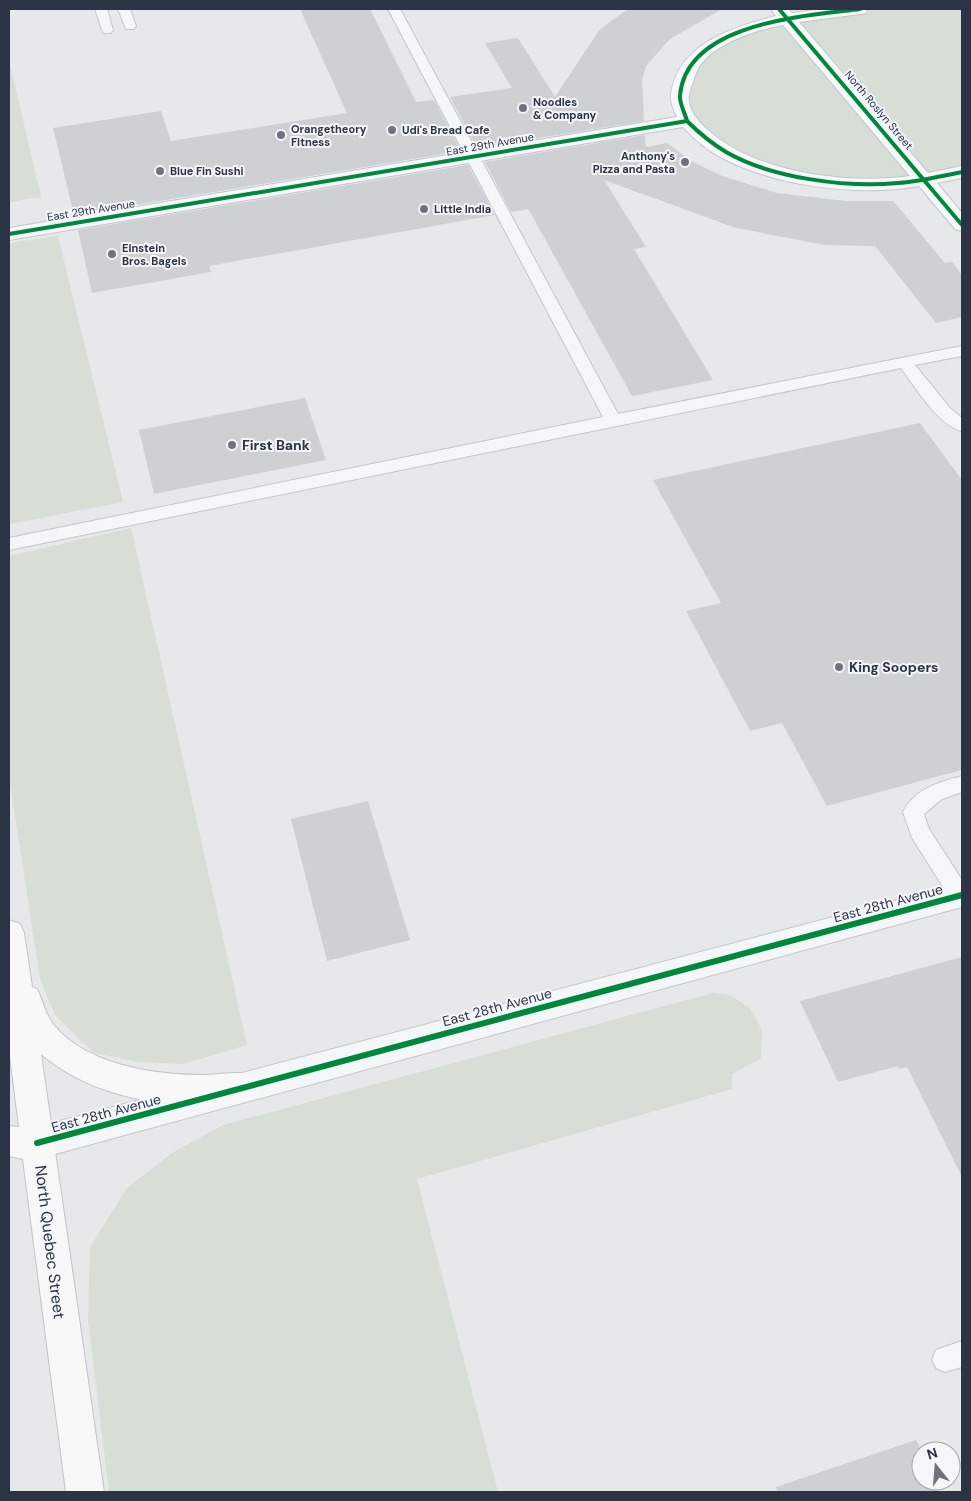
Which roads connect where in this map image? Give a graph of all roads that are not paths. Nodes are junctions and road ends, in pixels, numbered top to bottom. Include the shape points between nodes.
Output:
1 (101, 9) edge
2 (112, 9) edge
3 (124, 9) edge
4 (394, 9) edge
5 (860, 9) edge
6 (784, 14) edge
7 (118, 28) junction
8 (687, 121) junction
9 (473, 157) junction
10 (962, 172) edge
11 (924, 178) junction
12 (962, 225) edge
13 (9, 234) edge
14 (962, 351) edge
15 (904, 362) junction
16 (613, 420) junction
17 (962, 426) edge
18 (9, 544) edge
19 (962, 784) edge
20 (961, 895) edge
21 (10, 939) edge
22 (247, 1086) junction
23 (23, 1142) edge
24 (84, 1492) edge

1 - 7 lane
2 - 7 lane
3 - 7 lane
4 - 9 lane
5 - 6 street
6 - 8 street via 732,34 707,48 688,68 680,96
6 - 11 street, North Roslyn Street
8 - 9 street, East 29th Avenue
8 - 11 street via 710,142 746,161 792,175 882,184
9 - 13 street, East 29th Avenue
9 - 16 lane
10 - 11 street
11 - 12 street, North Roslyn Street
14 - 15 lane
15 - 16 lane
15 - 17 lane via 944,412
16 - 18 lane
19 - 20 lane via 939,790 920,802 913,812 919,832
20 - 22 street, East 28th Avenue
21 - 22 street via 20,986 30,1012 41,1032 71,1058 110,1077 166,1089 219,1090
21 - 23 street, North Quebec Street
22 - 23 street, East 28th Avenue
23 - 24 street, North Quebec Street

